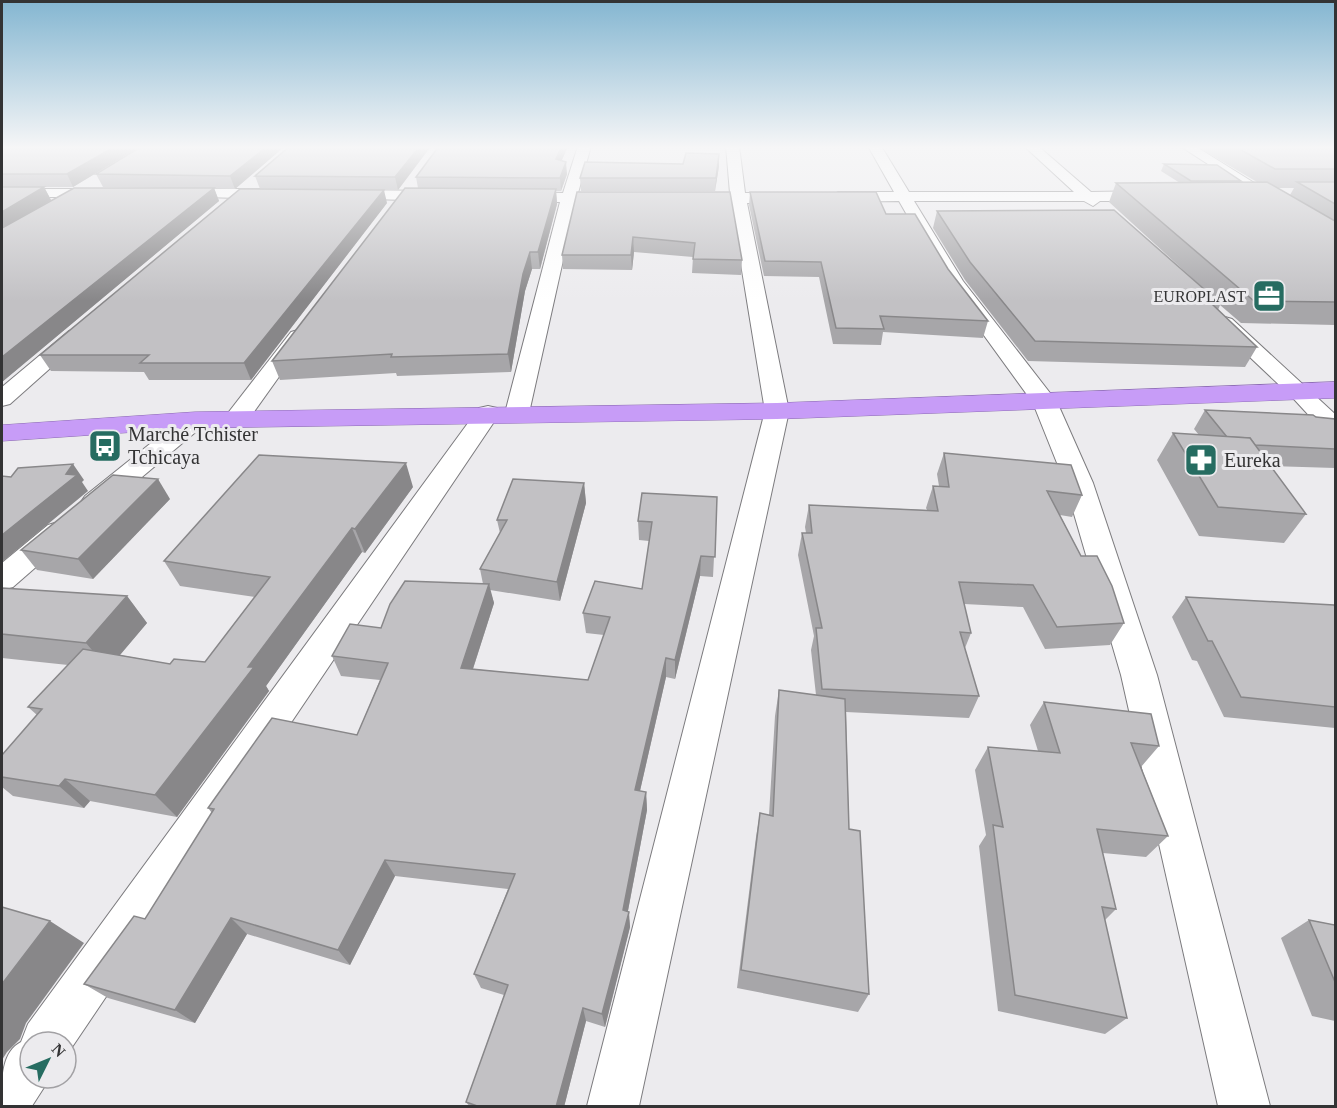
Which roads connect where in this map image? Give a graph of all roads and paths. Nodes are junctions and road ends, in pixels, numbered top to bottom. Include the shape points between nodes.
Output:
1 (906, 197) edge
2 (68, 198) edge
3 (235, 198) edge
4 (400, 198) edge
5 (547, 198) edge
6 (568, 198) junction
7 (636, 198) edge
8 (670, 198) edge
9 (738, 198) junction
10 (805, 198) edge
11 (828, 198) edge
12 (851, 198) edge
13 (1090, 198) edge
14 (1266, 198) edge
15 (221, 209) edge
16 (48, 210) edge
17 (1106, 213) edge
18 (388, 214) edge
19 (1335, 242) edge
20 (1211, 310) edge
21 (89, 323) edge
22 (306, 325) edge
23 (1335, 390) edge
24 (1299, 392) junction
25 (2, 399) edge
26 (1045, 402) junction
27 (777, 411) junction
28 (503, 413) junction
29 (237, 418) junction
30 (195, 420) junction
31 (1335, 430) edge
32 (2, 433) edge
33 (2, 579) edge
34 (54, 1030) edge
35 (18, 1082) edge
36 (2, 1105) edge
37 (613, 1107) edge
38 (1244, 1107) edge

1 - 26 street via 956,283
2 - 16 street
3 - 15 street
4 - 18 street
5 - 6 street
6 - 7 street
6 - 28 street
8 - 9 street
9 - 10 street
9 - 27 street
11 - 12 street
13 - 17 street
14 - 19 street
20 - 24 street
21 - 25 street
22 - 29 street
23 - 24 highway
24 - 26 highway
24 - 31 street
26 - 27 highway
26 - 38 street via 1079,483 1139,675
27 - 28 highway
27 - 37 street
28 - 29 highway
28 - 34 street
29 - 30 highway
30 - 32 highway
30 - 33 street
35 - 36 street

